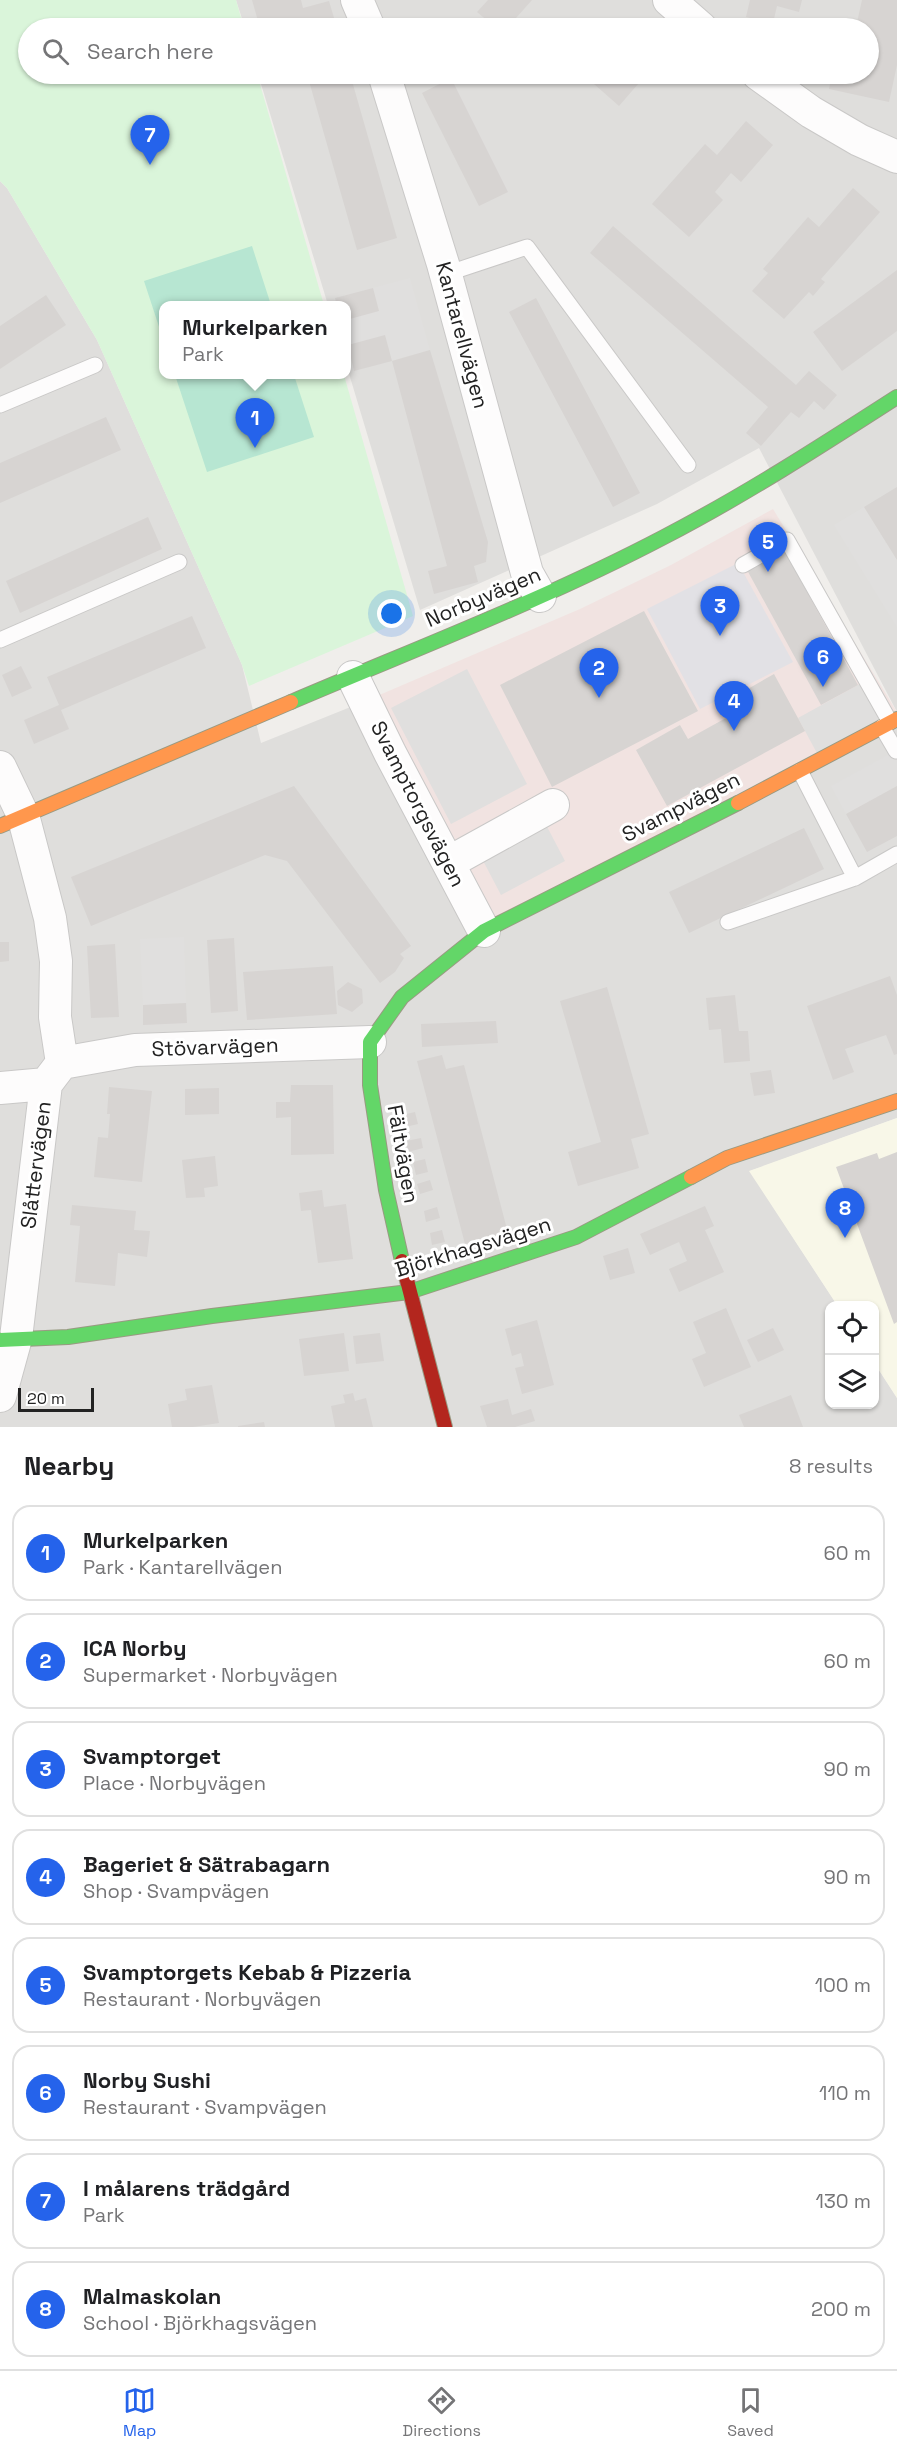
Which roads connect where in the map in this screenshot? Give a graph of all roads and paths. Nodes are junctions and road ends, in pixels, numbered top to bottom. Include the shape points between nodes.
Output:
1 (357, 0) edge
2 (669, 0) edge
3 (365, 18) edge
4 (690, 18) edge
5 (387, 84) edge
6 (772, 84) edge
7 (897, 158) edge
8 (446, 274) junction
9 (95, 365) dead end
10 (897, 397) edge
11 (0, 405) edge
12 (688, 465) dead end
13 (179, 562) dead end
14 (742, 565) dead end
15 (540, 596) junction
16 (0, 640) edge
17 (353, 677) junction
18 (890, 723) edge
19 (896, 750) edge
20 (0, 767) edge
21 (800, 771) junction
22 (553, 805) dead end
23 (12, 821) edge
24 (897, 854) edge
25 (448, 862) junction
26 (855, 878) junction
27 (728, 922) dead end
28 (484, 931) junction
29 (369, 1042) junction
30 (54, 1074) junction
31 (0, 1088) edge
32 (897, 1101) edge
33 (409, 1292) junction
34 (8, 1339) edge
35 (0, 1396) edge
36 (445, 1427) edge

1 - 3 street
2 - 4 street
5 - 8 street, Kantarellvägen
6 - 7 street via 811,112
8 - 12 lane via 526,247
8 - 15 street, Kantarellvägen via 527,573
9 - 11 lane
10 - 15 street, Norbyvägen via 765,483 663,538
13 - 16 lane
14 - 18 lane via 787,540
15 - 17 street, Norbyvägen
17 - 23 street, Norbyvägen
17 - 25 street, Svamptorgsvägen
18 - 19 lane
18 - 21 street, Svampvägen
20 - 23 street, Slåttervägen
21 - 26 lane
21 - 28 street, Svampvägen
22 - 25 street
23 - 30 street, Slåttervägen via 51,918 56,961
24 - 26 lane
25 - 28 street, Svamptorgsvägen
26 - 27 lane
28 - 29 street via 402,997
29 - 30 street, Stövarvägen via 135,1050
29 - 33 street, Fältvägen via 370,1085
30 - 31 street, Stövarvägen
30 - 34 street, Slåttervägen
32 - 33 street, Björkhagsvägen via 727,1158 576,1237
33 - 34 street, Björkhagsvägen via 68,1337
33 - 36 street, Fältvägen
34 - 35 street, Slåttervägen

